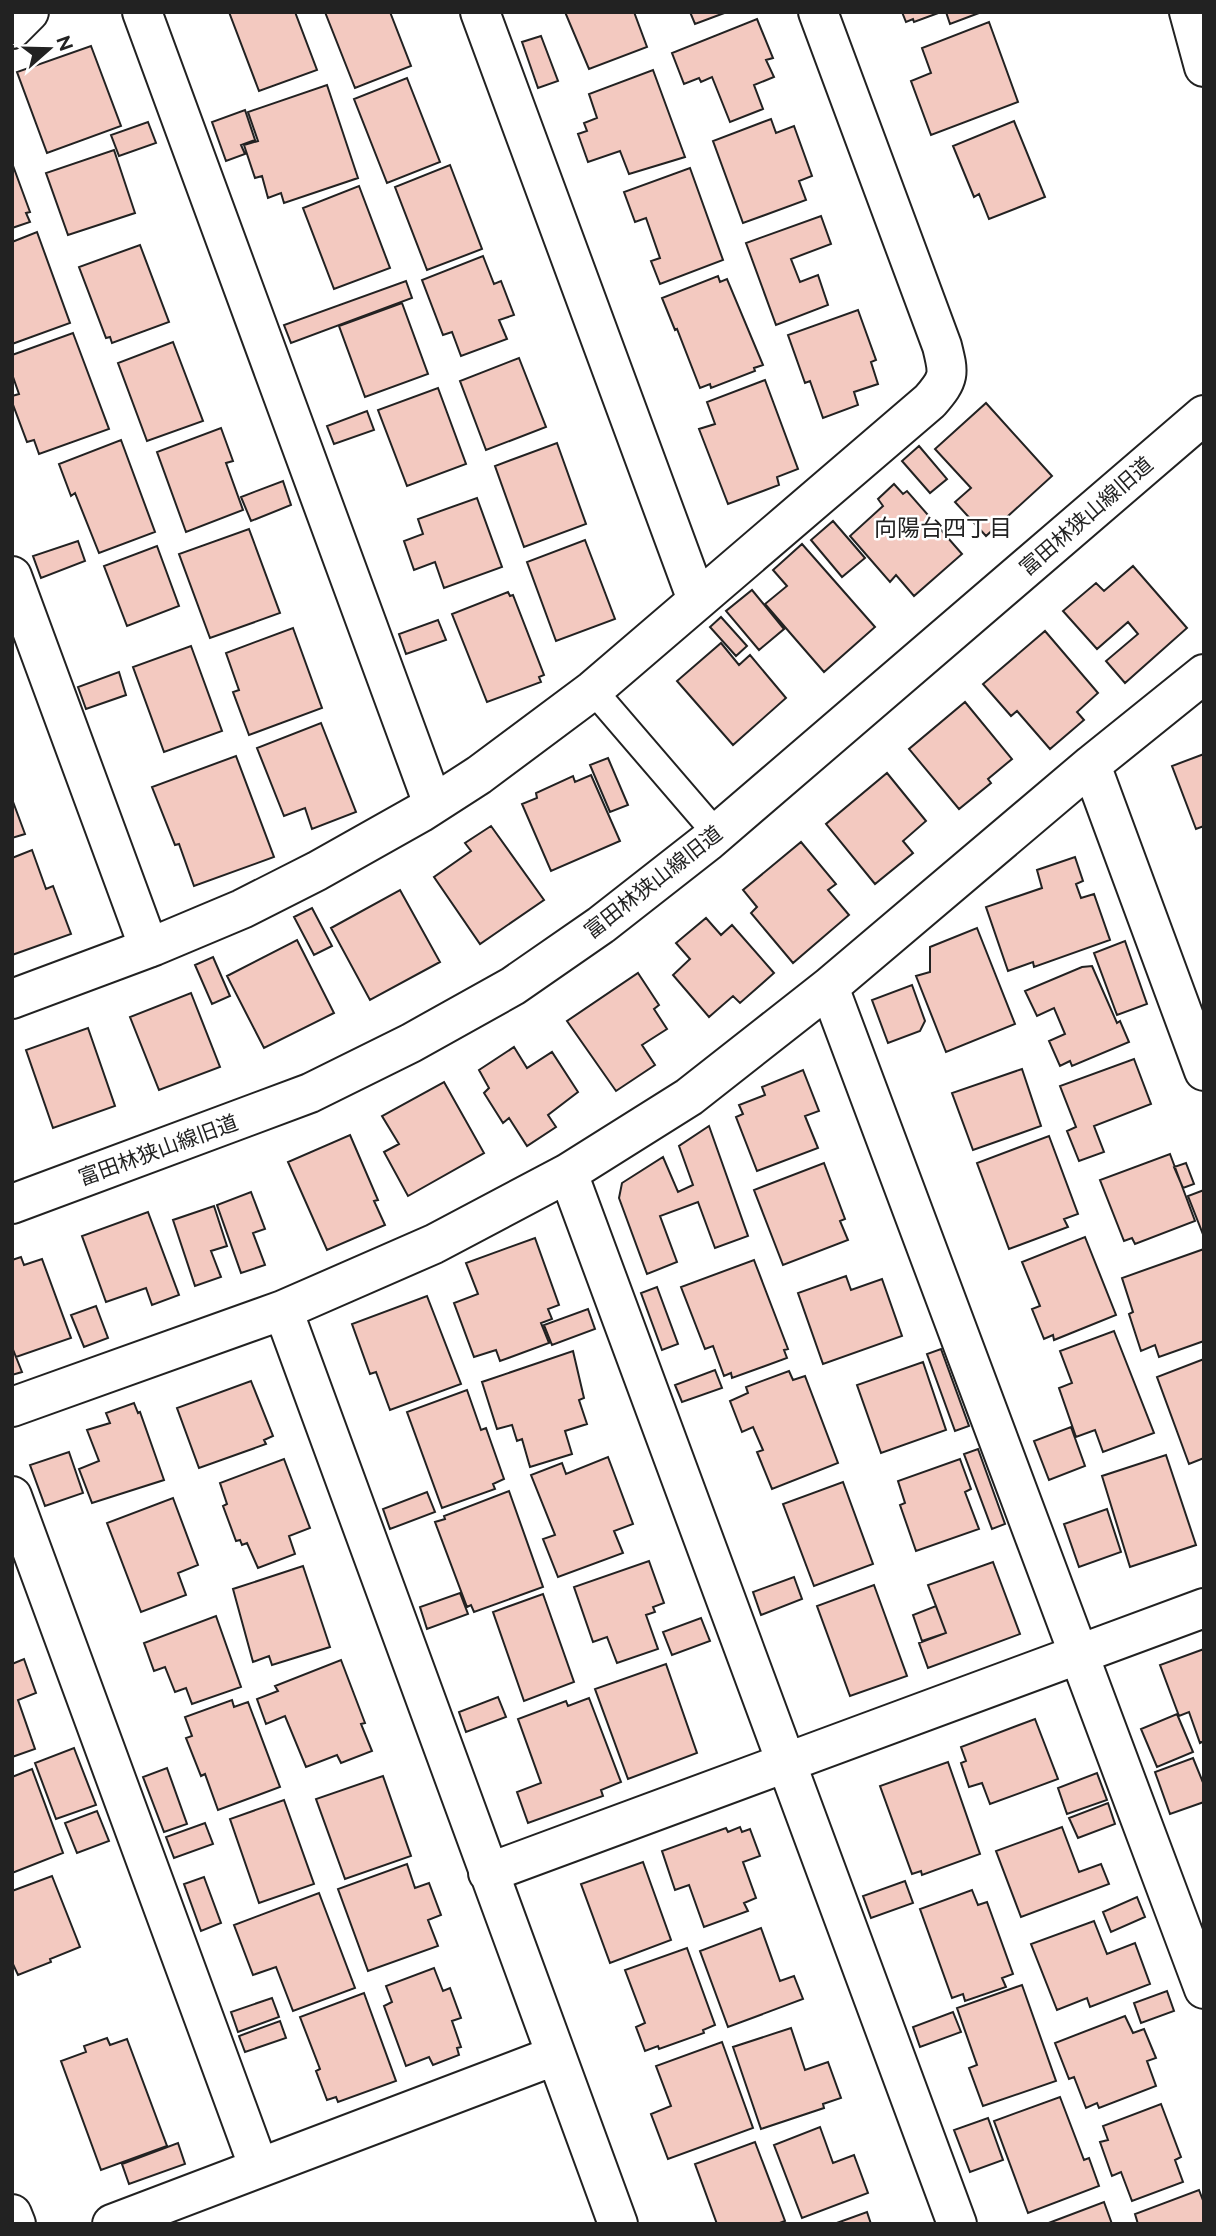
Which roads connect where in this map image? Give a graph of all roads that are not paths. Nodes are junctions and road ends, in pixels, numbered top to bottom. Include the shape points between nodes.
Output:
1 (29, 12) edge
2 (142, 12) edge
3 (480, 12) edge
4 (818, 12) edge
5 (1189, 12) edge
6 (12, 29) edge
7 (1204, 67) edge
8 (1204, 415) edge
9 (12, 576) edge
10 (697, 600) junction
11 (1204, 674) edge
12 (593, 690) junction
13 (1091, 765) junction
14 (433, 804) junction
15 (716, 833) junction
16 (149, 947) junction
17 (829, 987) junction
18 (12, 999) edge
19 (1204, 1071) edge
20 (568, 1173) junction
21 (12, 1204) edge
22 (283, 1311) junction
23 (12, 1407) edge
24 (12, 1496) edge
25 (1204, 1608) edge
26 (1079, 1655) junction
27 (786, 1763) junction
28 (488, 1873) junction
29 (1204, 1989) edge
30 (554, 2056) junction
31 (259, 2168) junction
32 (12, 2214) edge
33 (16, 2224) edge
34 (112, 2224) edge
35 (618, 2224) edge
36 (957, 2224) edge

1 - 6 street
2 - 14 street
3 - 10 street
4 - 10 street via 949,372 930,401
5 - 7 street
8 - 15 street, 富田林狭山線旧道
9 - 16 street
10 - 12 street
11 - 13 street
12 - 14 street
12 - 15 lane
13 - 17 street
13 - 19 street
14 - 16 street via 264,898
15 - 21 street, 富田林狭山線旧道 via 590,933 513,986 411,1043 310,1093
16 - 18 street
17 - 20 street via 689,1097
17 - 26 street
20 - 22 street via 434,1244
20 - 27 street
22 - 23 street
22 - 28 street
24 - 31 street
25 - 26 street
26 - 27 street
26 - 29 street
27 - 28 street
27 - 36 street
28 - 30 street
30 - 31 street
30 - 35 street
31 - 34 street
32 - 33 street

